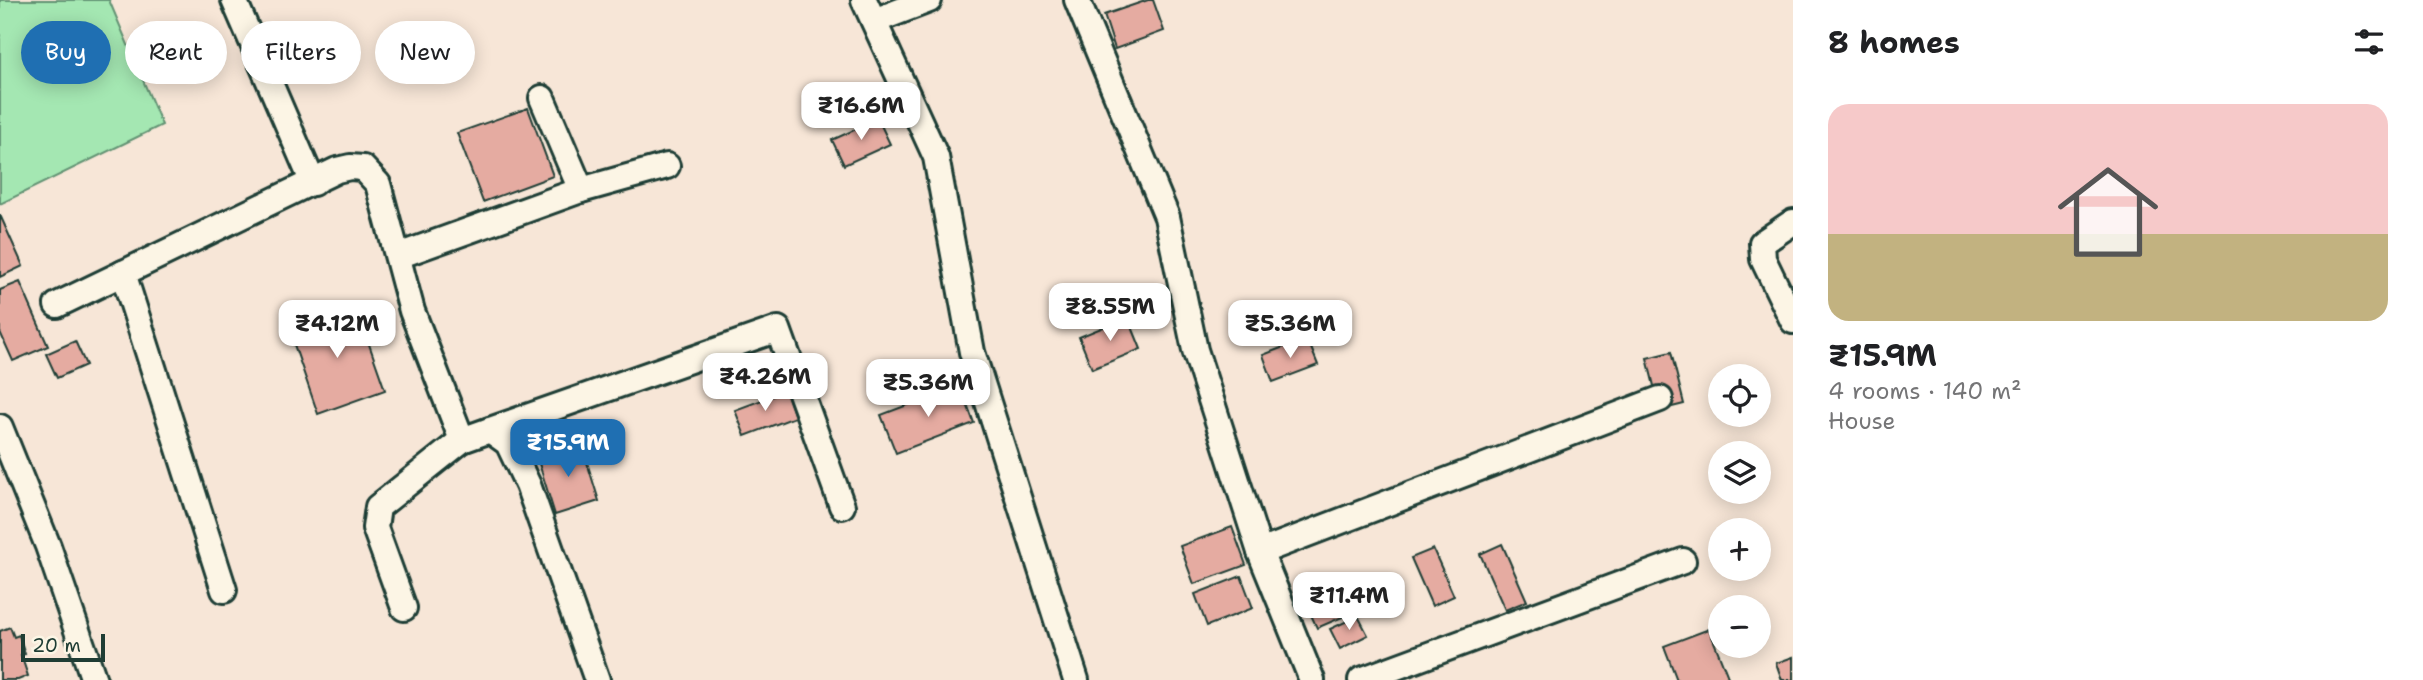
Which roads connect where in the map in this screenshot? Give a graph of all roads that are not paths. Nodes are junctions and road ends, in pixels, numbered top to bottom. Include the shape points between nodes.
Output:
1 (234, 0) edge
2 (929, 0) edge
3 (1077, 0) edge
4 (869, 10) edge
5 (542, 98) dead end
6 (667, 166) dead end
7 (313, 183) junction
8 (581, 190) junction
9 (1793, 222) edge
10 (398, 256) junction
11 (123, 274) junction
12 (57, 305) dead end
13 (1793, 321) edge
14 (1660, 399) dead end
15 (0, 427) edge
16 (490, 430) junction
17 (462, 440) junction
18 (842, 506) dead end
19 (1260, 552) junction
20 (1683, 561) dead end
21 (224, 590) dead end
22 (404, 608) dead end
23 (94, 680) edge
24 (597, 680) edge
25 (1076, 680) edge
26 (1312, 680) edge
27 (1361, 680) edge

1 - 7 street
2 - 4 street
3 - 19 street via 1167,218 1195,350
4 - 25 street via 936,158 972,352
5 - 8 street
6 - 8 street
7 - 10 street via 337,170 363,169 378,184
7 - 11 street
8 - 10 street
9 - 13 street via 1762,243 1763,259
10 - 17 street via 412,311
11 - 12 street
11 - 21 street
14 - 19 street
15 - 23 street via 48,546
16 - 17 street
16 - 18 street via 778,329
16 - 24 street via 508,443 533,497
17 - 22 street via 378,507 375,528
19 - 26 street
20 - 27 street

